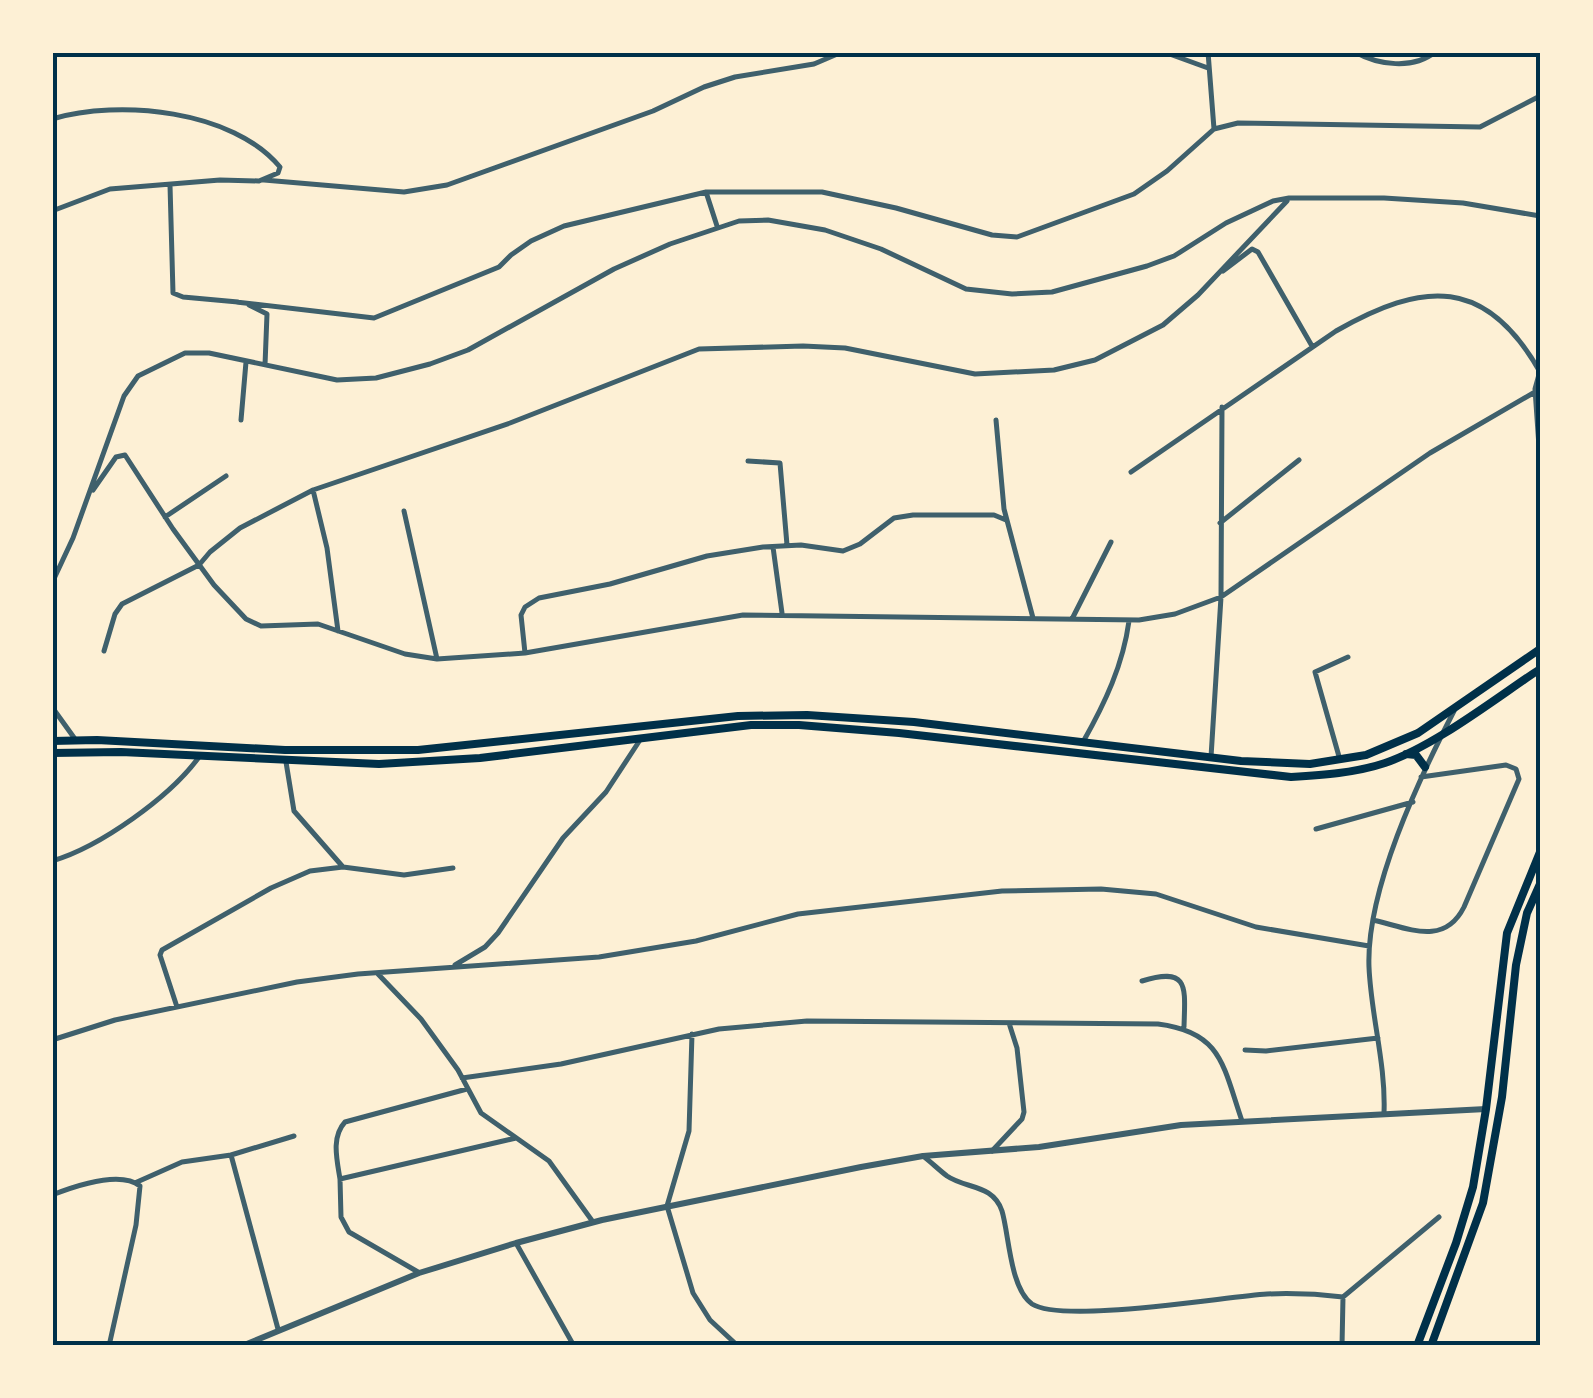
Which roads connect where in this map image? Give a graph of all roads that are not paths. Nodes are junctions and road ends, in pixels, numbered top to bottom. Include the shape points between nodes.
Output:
1 (842, 52) edge
2 (1164, 52) edge
3 (1208, 52) edge
4 (1355, 52) edge
5 (1435, 52) edge
6 (1208, 68) junction
7 (1540, 96) edge
8 (52, 119) edge
9 (1214, 130) junction
10 (264, 180) junction
11 (170, 184) junction
12 (706, 192) junction
13 (1289, 198) junction
14 (52, 211) edge
15 (1540, 216) edge
16 (717, 226) junction
17 (1218, 273) junction
18 (236, 302) junction
19 (1312, 346) junction
20 (246, 362) junction
21 (265, 365) junction
22 (1540, 372) edge
23 (1536, 392) junction
24 (1222, 407) junction
25 (241, 420) dead end
26 (996, 420) dead end
27 (1299, 460) dead end
28 (1540, 460) edge
29 (748, 462) dead end
30 (1131, 472) dead end
31 (226, 476) dead end
32 (313, 490) junction
33 (89, 496) junction
34 (404, 512) dead end
35 (165, 517) junction
36 (1006, 520) junction
37 (1220, 523) junction
38 (1110, 542) dead end
39 (787, 544) junction
40 (773, 546) junction
41 (199, 565) junction
42 (52, 583) edge
43 (1221, 597) junction
44 (782, 613) junction
45 (1033, 618) junction
46 (1072, 619) junction
47 (1129, 621) junction
48 (338, 631) junction
49 (1540, 650) edge
50 (104, 651) dead end
51 (525, 652) junction
52 (1348, 656) dead end
53 (437, 658) junction
54 (1540, 668) edge
55 (1486, 688) junction
56 (1494, 700) junction
57 (52, 708) edge
58 (1454, 711) junction
59 (1443, 732) junction
60 (558, 735) junction
61 (641, 737) junction
62 (76, 740) junction
63 (52, 741) edge
64 (122, 741) junction
65 (1083, 742) junction
66 (560, 748) junction
67 (121, 752) junction
68 (52, 753) edge
69 (1406, 754) junction
70 (200, 756) junction
71 (1211, 757) junction
72 (1340, 760) junction
73 (286, 762) junction
74 (1425, 768) junction
75 (1421, 777) junction
76 (1413, 802) junction
77 (1316, 830) dead end
78 (1540, 852) edge
79 (52, 861) edge
80 (343, 867) junction
81 (454, 868) dead end
82 (1540, 884) edge
83 (1373, 920) junction
84 (1369, 946) junction
85 (453, 966) junction
86 (378, 974) junction
87 (1142, 982) dead end
88 (177, 1007) junction
89 (1009, 1024) junction
90 (1184, 1027) junction
91 (692, 1034) junction
92 (1378, 1038) junction
93 (52, 1040) edge
94 (1245, 1050) dead end
95 (462, 1078) junction
96 (467, 1089) junction
97 (1486, 1109) junction
98 (1384, 1113) junction
99 (1242, 1123) junction
100 (294, 1136) dead end
101 (516, 1138) junction
102 (990, 1152) junction
103 (231, 1155) junction
104 (923, 1156) junction
105 (340, 1179) junction
106 (137, 1182) junction
107 (52, 1195) edge
108 (668, 1206) junction
109 (1438, 1216) dead end
110 (593, 1222) junction
111 (516, 1244) junction
112 (419, 1273) junction
113 (1343, 1297) junction
114 (278, 1329) junction
115 (570, 1344) edge
116 (109, 1346) edge
117 (242, 1346) edge
118 (738, 1346) edge
119 (1342, 1346) edge
120 (1416, 1346) edge
121 (1430, 1346) edge

1 - 10 street via 704,87 447,185 404,192
2 - 6 street
3 - 6 street
4 - 5 street via 1394,64
6 - 9 street
7 - 9 street via 1480,127 1238,123
8 - 10 street via 124,111 214,123 280,165
9 - 12 street via 1134,194 1017,237 822,192
10 - 11 street
11 - 14 street via 103,191
11 - 18 street via 173,293
12 - 16 street
12 - 18 street via 564,226 500,267 374,318
13 - 15 street via 1463,203
13 - 16 street via 1226,223 1160,261 1030,294 966,289 850,237 793,222
13 - 17 street
16 - 21 street via 430,364 337,380
17 - 19 street via 1252,249 1258,252
17 - 32 street via 1162,324 1078,365 975,374 845,348 710,348
18 - 21 street via 267,314
19 - 22 street via 1405,300 1456,296 1496,318
19 - 24 street
20 - 21 street
20 - 25 street
20 - 33 street via 185,353 138,376 106,439
22 - 23 street
23 - 28 street
23 - 43 street via 1430,453
24 - 30 street
24 - 37 street
26 - 36 street
27 - 37 street
29 - 39 street via 780,463
31 - 35 street
32 - 41 street via 240,528
32 - 48 street
33 - 35 street via 125,455
33 - 42 street
34 - 53 street
35 - 41 street
36 - 39 street via 994,514 913,515 894,518 843,551
36 - 45 street
37 - 43 street
38 - 46 street
39 - 40 street
40 - 44 street
40 - 51 street via 534,600 521,615
41 - 48 street via 252,623 318,624
41 - 50 street via 122,604
43 - 47 street via 1176,614
43 - 71 street
44 - 45 street
44 - 51 street
45 - 46 street
46 - 47 street
47 - 65 street via 1113,683
48 - 53 street
49 - 55 main road
51 - 53 street
52 - 72 street via 1315,672
54 - 56 main road
55 - 56 main road
55 - 58 main road
56 - 59 main road
57 - 62 street
58 - 59 street
58 - 72 main road via 1388,747
59 - 69 main road
59 - 74 street
60 - 64 main road via 418,750
60 - 65 main road via 808,714
60 - 66 main road
61 - 66 main road
61 - 69 main road via 751,725 842,728 1274,777 1365,768
61 - 85 street via 498,933
62 - 63 main road
62 - 64 main road
64 - 67 main road
65 - 71 main road
66 - 73 main road via 415,762
67 - 68 main road
67 - 70 main road
69 - 74 main road via 1416,755
70 - 73 main road
70 - 79 street via 154,802 74,855
71 - 72 main road via 1282,764
73 - 80 street via 294,811
74 - 75 street
75 - 76 street
75 - 83 street via 1506,764 1519,779 1452,926 1430,932
76 - 77 street
76 - 83 street
78 - 97 main road via 1507,932
80 - 81 street via 404,875
80 - 88 street via 296,876 162,950
82 - 121 main road via 1516,964 1483,1203
83 - 84 street
84 - 85 street via 1256,927 1156,894 1101,888 798,914 696,941 598,956
84 - 92 street
85 - 86 street
86 - 88 street
86 - 95 street via 422,1018
87 - 90 street via 1175,977 1185,992
88 - 93 street
89 - 90 street
89 - 91 street via 807,1021
89 - 102 street via 1024,1112
90 - 99 street via 1217,1054
91 - 95 street
91 - 108 street via 689,1132
92 - 94 street
92 - 98 street
95 - 96 street
96 - 101 street via 481,1113
96 - 105 street via 345,1122 336,1149
97 - 98 street
97 - 120 main road via 1470,1199
98 - 99 street
99 - 102 street
100 - 103 street
101 - 105 street
101 - 110 street via 549,1161
102 - 104 street
103 - 106 street via 182,1162
103 - 114 street
104 - 108 street
104 - 113 street via 948,1177 991,1193 1001,1207 1024,1296 1049,1310 1271,1294
105 - 112 street via 341,1217 349,1232
106 - 107 street via 108,1181
106 - 116 street via 136,1225
108 - 110 street
108 - 118 street via 692,1294
109 - 113 street
110 - 111 street
111 - 112 street
111 - 115 street
112 - 114 street
113 - 119 street
114 - 117 street

